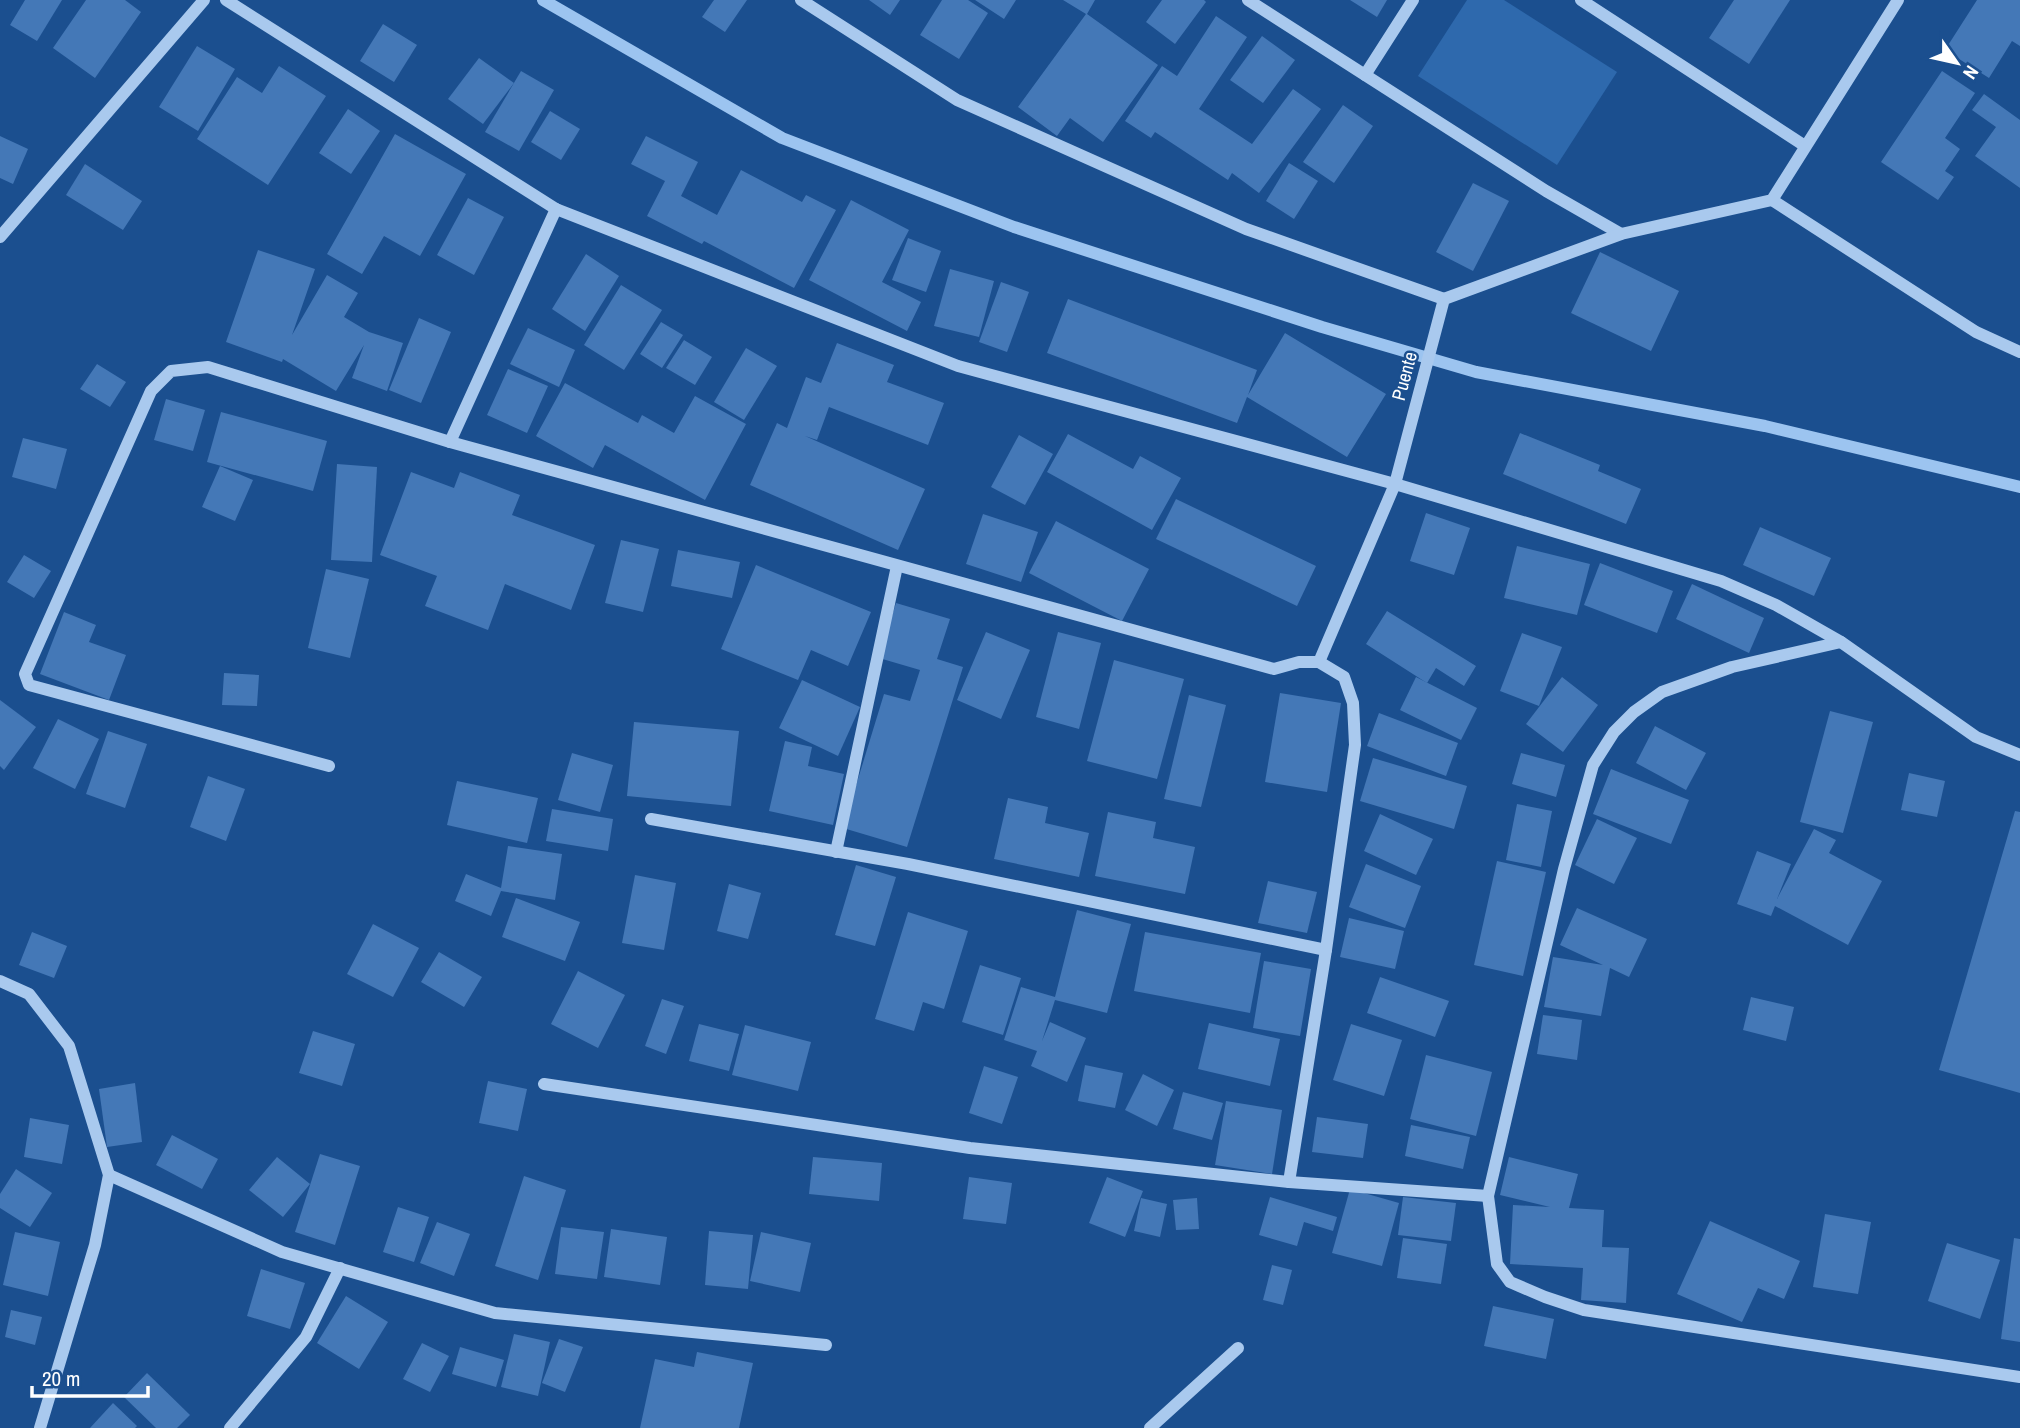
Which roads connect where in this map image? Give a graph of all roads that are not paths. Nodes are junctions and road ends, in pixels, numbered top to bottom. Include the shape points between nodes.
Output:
1 (204, 0) edge
2 (226, 0) edge
3 (801, 0) edge
4 (1248, 0) edge
5 (1413, 0) edge
6 (1581, 0) edge
7 (1898, 0) edge
8 (1365, 75) junction
9 (1805, 146) junction
10 (1772, 200) junction
11 (556, 209) junction
12 (1621, 234) junction
13 (0, 237) edge
14 (1444, 299) junction
15 (2020, 352) edge
16 (450, 442) junction
17 (1395, 484) junction
18 (897, 566) junction
19 (1841, 642) junction
20 (1319, 662) junction
21 (2020, 755) edge
22 (329, 766) dead end
23 (651, 819) dead end
24 (836, 852) junction
25 (1326, 950) junction
26 (0, 981) edge
27 (544, 1084) dead end
28 (109, 1175) junction
29 (1289, 1182) junction
30 (1489, 1196) junction
31 (340, 1268) junction
32 (826, 1345) dead end
33 (1238, 1348) dead end
34 (2020, 1377) edge
35 (40, 1428) edge
36 (230, 1428) edge
37 (1150, 1428) edge

1 - 13 street
2 - 11 street
3 - 14 street via 957,100 1246,229
4 - 8 street
5 - 8 street
6 - 9 street
7 - 9 street
8 - 12 street
9 - 10 street
10 - 12 street
10 - 15 street via 1976,332
11 - 16 street
11 - 17 street via 958,366
12 - 14 street
14 - 17 street, Puente
16 - 18 street
16 - 22 street via 208,367 172,371 151,391 25,674 29,685
17 - 19 street via 1721,580
17 - 20 street, Puente
18 - 20 street via 1274,669
18 - 24 street
19 - 21 street via 1976,737
19 - 30 street via 1732,667 1662,692 1614,732 1593,765 1564,869
20 - 25 street via 1344,677 1353,703 1355,745
23 - 24 street
24 - 25 street
25 - 29 street
26 - 28 street via 29,994 69,1046
27 - 29 street via 970,1148
28 - 31 street via 282,1252
28 - 35 street via 95,1245
29 - 30 street
30 - 34 street via 1497,1264 1510,1282 1545,1297 1584,1310
31 - 32 street via 495,1313
31 - 36 street via 306,1337
33 - 37 street

